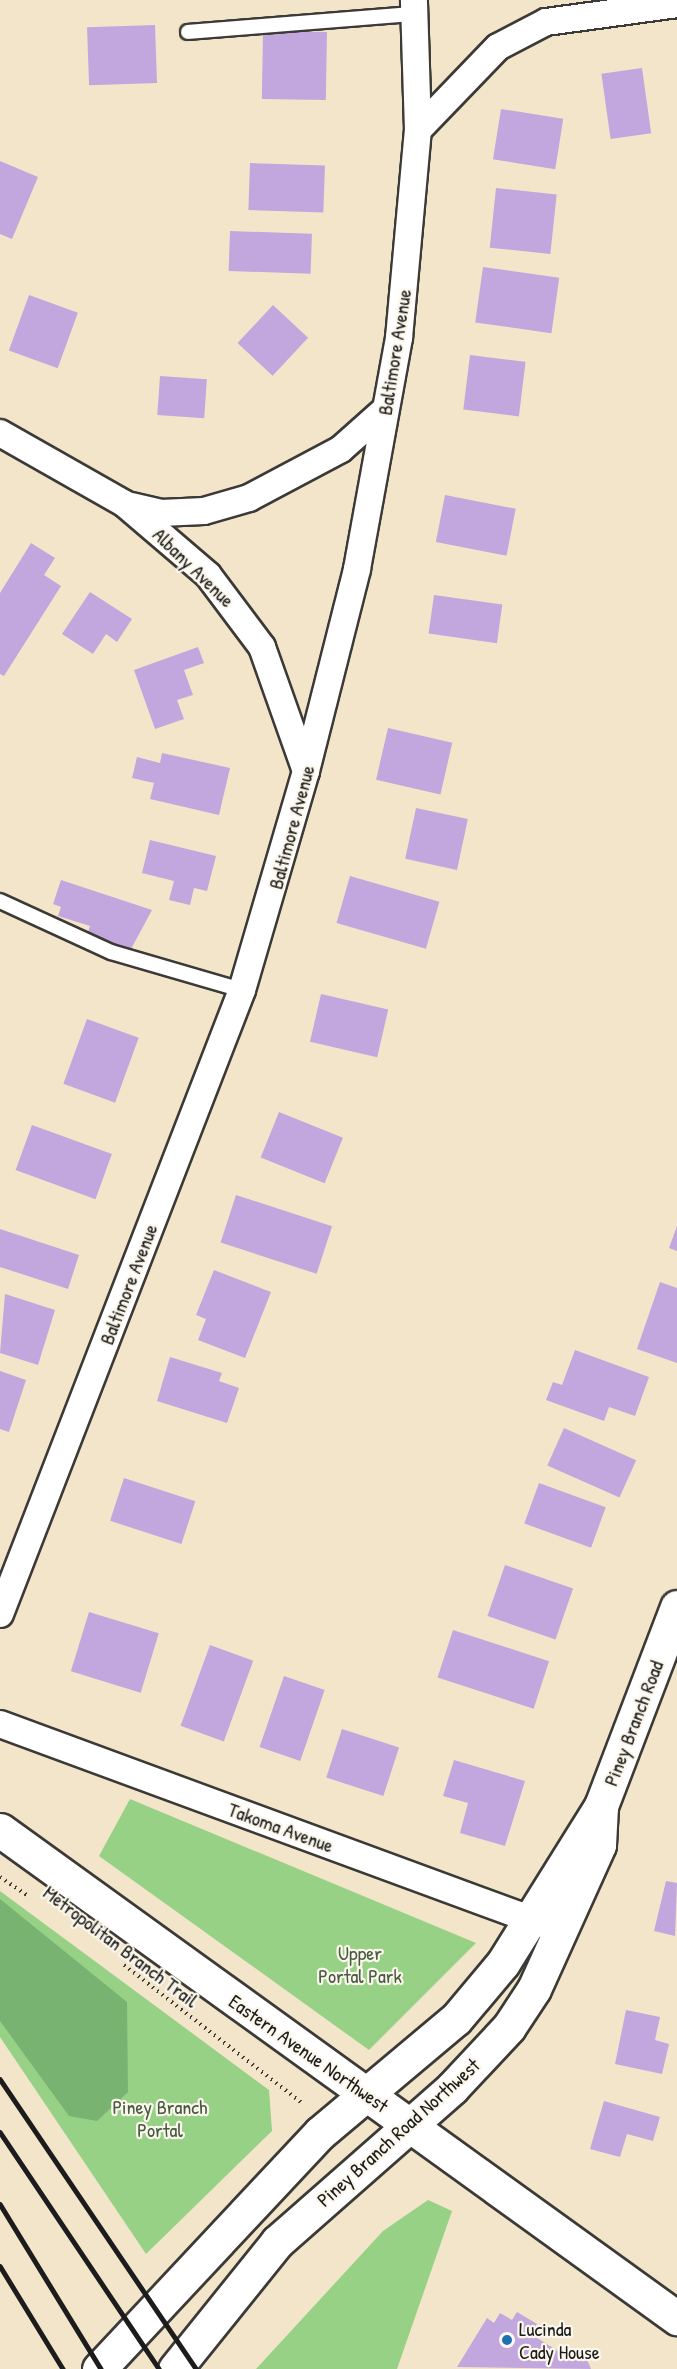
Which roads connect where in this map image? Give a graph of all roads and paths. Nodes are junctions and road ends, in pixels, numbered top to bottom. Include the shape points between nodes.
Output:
1 (677, 4) edge
2 (414, 7) edge
3 (188, 32) dead end
4 (418, 130) junction
5 (385, 410) junction
6 (0, 433) edge
7 (125, 504) junction
8 (306, 771) junction
9 (0, 901) edge
10 (242, 990) junction
11 (677, 1607) edge
12 (0, 1614) edge
13 (0, 1724) edge
14 (601, 1806) junction
15 (0, 1830) edge
16 (0, 1877) edge
17 (36, 1901) dead end
18 (530, 1918) junction
19 (563, 1931) junction
20 (119, 1961) dead end
21 (364, 2091) junction
22 (308, 2108) dead end
23 (408, 2123) junction
24 (677, 2318) edge
25 (99, 2369) edge
26 (175, 2369) edge

1 - 4 street via 546,22 498,47
2 - 3 lane
2 - 4 street, Baltimore Avenue
4 - 5 street, Baltimore Avenue via 399,338
5 - 7 street, Albany Avenue via 341,449 249,498 183,512
5 - 8 street, Baltimore Avenue via 357,569
6 - 7 street, Albany Avenue
7 - 8 street, Albany Avenue via 183,550 238,608 280,686
8 - 10 street, Baltimore Avenue
9 - 10 lane via 111,952
10 - 12 street, Baltimore Avenue
11 - 14 main road, Piney Branch Road
13 - 18 street, Takoma Avenue
14 - 18 main road
14 - 19 main road, Piney Branch Road Northwest via 598,1845
15 - 21 main road, Eastern Avenue Northwest
16 - 17 path, Metropolitan Branch Trail
18 - 19 street, Takoma Avenue
18 - 21 main road via 503,1963 456,2019
19 - 23 main road, Piney Branch Road Northwest via 509,2027 452,2088
20 - 22 path, Metropolitan Branch Trail
21 - 23 main road, Eastern Avenue Northwest
21 - 25 main road via 224,2231
23 - 24 main road, Eastern Avenue Northwest
23 - 26 main road, Piney Branch Road Northwest via 277,2242

